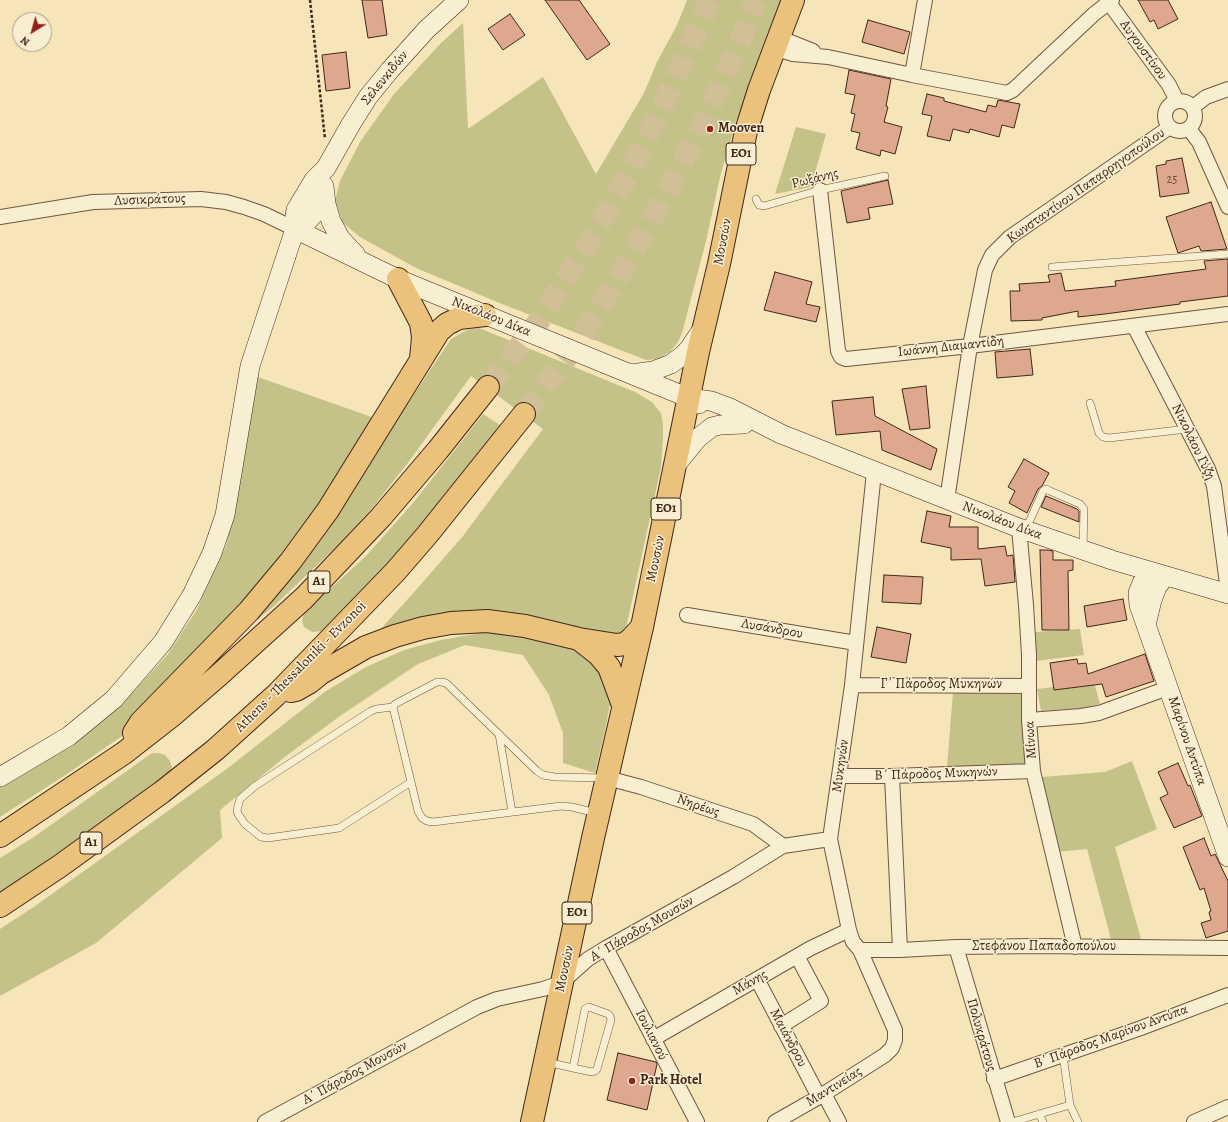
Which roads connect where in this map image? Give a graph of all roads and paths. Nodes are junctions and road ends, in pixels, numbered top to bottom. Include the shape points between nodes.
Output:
1 (310, 0) edge
2 (459, 0) edge
3 (793, 0) edge
4 (925, 0) edge
5 (1109, 1) edge
6 (776, 42) junction
7 (912, 75) junction
8 (1228, 89) edge
9 (1177, 101) junction
10 (1193, 107) junction
11 (1170, 127) junction
12 (1189, 129) junction
13 (328, 169) junction
14 (885, 176) dead end
15 (820, 190) junction
16 (756, 199) dead end
17 (1228, 206) edge
18 (0, 217) edge
19 (295, 230) junction
20 (1228, 254) edge
21 (366, 263) junction
22 (1052, 267) dead end
23 (398, 279) junction
24 (1228, 314) edge
25 (485, 315) junction
26 (705, 322) junction
27 (1134, 326) junction
28 (970, 346) junction
29 (421, 360) junction
30 (631, 374) junction
31 (488, 387) tunnel mouth
32 (689, 398) junction
33 (1090, 403) dead end
34 (524, 414) tunnel mouth
35 (744, 424) junction
36 (1188, 429) junction
37 (781, 434) junction
38 (675, 466) junction
39 (874, 472) junction
40 (947, 500) junction
41 (1022, 529) junction
42 (1083, 550) junction
43 (1112, 560) junction
44 (1165, 576) junction
45 (1228, 591) edge
46 (1228, 594) edge
47 (1138, 605) junction
48 (687, 615) dead end
49 (1146, 625) junction
50 (642, 626) junction
51 (579, 639) junction
52 (856, 643) junction
53 (852, 685) junction
54 (1029, 686) junction
55 (1168, 688) junction
56 (276, 695) junction
57 (623, 705) junction
58 (393, 708) junction
59 (1029, 720) junction
60 (499, 734) junction
61 (124, 753) junction
62 (1033, 771) junction
63 (839, 776) junction
64 (892, 776) junction
65 (0, 777) edge
66 (607, 778) junction
67 (411, 782) junction
68 (512, 812) junction
69 (598, 814) junction
70 (0, 836) edge
71 (830, 839) junction
72 (783, 846) junction
73 (1228, 857) edge
74 (0, 906) edge
75 (849, 930) junction
76 (956, 947) junction
77 (1075, 947) junction
78 (606, 948) junction
79 (1228, 948) edge
80 (860, 950) junction
81 (900, 950) junction
82 (797, 956) junction
83 (757, 979) junction
84 (561, 983) junction
85 (1228, 994) edge
86 (781, 1026) junction
87 (653, 1039) junction
88 (892, 1048) joint
89 (1063, 1055) junction
90 (545, 1061) junction
91 (573, 1068) junction
92 (994, 1078) junction
93 (821, 1096) junction
94 (1070, 1105) junction
95 (1228, 1107) edge
96 (1039, 1114) junction
97 (265, 1122) edge
98 (532, 1122) edge
99 (697, 1122) edge
100 (775, 1122) edge
101 (839, 1122) edge
102 (1008, 1122) edge
103 (1012, 1122) edge
104 (1043, 1122) edge
105 (1078, 1122) edge
106 (1194, 1122) edge

1 - 13 path
2 - 13 street, Σελευκιδών via 427,29 365,102
3 - 6 main road, Μουσών / ΕΟ1
4 - 7 street
5 - 7 street via 1007,93
5 - 9 street, Αυγουστίνου via 1169,85
6 - 7 street via 828,57
6 - 26 main road, Μουσών / ΕΟ1 via 746,131
8 - 10 street via 1206,98
9 - 10 street via 1186,102
9 - 11 street via 1169,106 1165,114
10 - 12 street via 1196,116
11 - 12 street via 1179,131
11 - 28 street, Κωνσταντίνου Παπαρρηγοπούλου via 999,247 985,270
12 - 17 street via 1199,142
13 - 19 street, Σελευκιδών via 314,180 299,204 295,216
13 - 21 street via 326,204 331,222 340,238
14 - 15 lane, Ρωξάνης
15 - 16 lane, Ρωξάνης via 764,206
15 - 28 street, Ιωάννη Διαμαντίδη via 838,351 841,356 846,359
18 - 19 street, Λυσικράτους via 93,202 201,199 244,207
19 - 21 street, Νικολάου Δίκα
19 - 65 street, Σελευκιδών via 250,366 225,515 212,553 192,595 163,642 114,699 69,736
20 - 22 lane
21 - 23 street, Νικολάου Δίκα
23 - 25 street, Νικολάου Δίκα
23 - 29 main road via 421,323 424,337
24 - 27 street, Ιωάννη Διαμαντίδη
25 - 29 main road via 459,318 447,324
25 - 30 street, Νικολάου Δίκα
26 - 30 street via 696,339 682,356 662,368
26 - 32 main road, Μουσών / ΕΟ1
27 - 28 street, Ιωάννη Διαμαντίδη
27 - 36 street, Νικολάου Γύζη
28 - 40 street, Κωνσταντίνου Παπαρρηγοπούλου
29 - 61 main road via 328,510 290,562 249,611 141,722
30 - 32 street, Νικολάου Δίκα
31 - 61 main road, Α1 via 381,517 304,598 174,714
32 - 35 street, Νικολάου Δίκα via 710,411
32 - 37 street, Νικολάου Δίκα via 711,401 730,408
32 - 38 main road, Μουσών / ΕΟ1
33 - 36 lane via 1099,434 1103,437
34 - 56 main road, Athens - Thessaloniki - Evzonoi / Α1 via 432,530 395,572
35 - 37 street, Νικολάου Δίκα
35 - 38 street via 712,427 698,438
36 - 45 street, Νικολάου Γύζη via 1214,486
37 - 39 street, Νικολάου Δίκα
38 - 50 main road, Μουσών / ΕΟ1
39 - 40 street, Νικολάου Δίκα
39 - 52 street, Μυκηνών
40 - 41 street, Νικολάου Δίκα
41 - 42 street, Νικολάου Δίκα
41 - 42 lane via 1046,489 1080,504 1084,509
41 - 54 street, Μίνωα
42 - 43 street, Νικολάου Δίκα
43 - 44 street, Νικολάου Δίκα
43 - 47 street, Μαρίνου Αντύπα via 1129,578
44 - 46 street, Νικολάου Δίκα
44 - 47 street via 1148,578 1142,583 1138,593
44 - 49 street via 1157,587
47 - 49 street, Μαρίνου Αντύπα
48 - 52 street, Λυσάνδρου
49 - 55 street, Μαρίνου Αντύπα
50 - 51 main road via 625,644
50 - 57 main road, Μουσών / ΕΟ1
51 - 56 main road via 525,626 487,621 423,628 366,647 296,690
51 - 57 main road via 609,667
52 - 53 street, Μυκηνών
53 - 54 street, Γ΄ Πάροδος Μυκηνών
53 - 63 street, Μυκηνών
54 - 59 street, Μίνωα
55 - 59 street via 1099,713
55 - 73 street, Μαρίνου Αντύπα
56 - 74 main road, Athens - Thessaloniki - Evzonoi / Α1 via 215,750 162,792
57 - 66 main road, Μουσών / ΕΟ1
58 - 60 lane via 395,704 441,682
58 - 67 lane
58 - 67 lane via 371,711 255,786 240,799 237,810 240,819 261,837 339,828
59 - 62 street, Μίνωα
60 - 66 lane via 543,775
60 - 68 lane
61 - 70 main road, Α1
62 - 64 street, Β΄ Πάροδος Μυκηνών
62 - 77 street, Μίνωα
63 - 64 street, Β΄ Πάροδος Μυκηνών
63 - 71 street, Μυκηνών
64 - 81 street
66 - 69 main road, Μουσών / ΕΟ1
66 - 72 street, Νηρέως via 641,786 753,824
67 - 68 lane via 418,811 427,821
68 - 69 lane via 561,806
69 - 84 main road, Μουσών / ΕΟ1
71 - 72 street, Α΄ Πάροδος Μουσών
71 - 75 street, Μυκηνών
72 - 78 street, Α΄ Πάροδος Μουσών
75 - 80 street, Μυκηνών via 853,942
75 - 82 street, Μάνης
76 - 77 street, Στεφάνου Παπαδοπούλου
76 - 81 street, Στεφάνου Παπαδοπούλου
76 - 92 street, Πολυκράτους
77 - 79 street, Στεφάνου Παπαδοπούλου
78 - 84 street, Α΄ Πάροδος Μουσών via 588,959
78 - 87 street, Ιουλιανού
80 - 81 street, Στεφάνου Παπαδοπούλου
80 - 88 street, Μυκηνών via 895,1030
82 - 83 street, Μάνης
82 - 86 street via 822,1001
83 - 86 street, Μαιάνδρου
83 - 87 street, Μάνης
84 - 90 main road, Μουσών / ΕΟ1
84 - 97 street, Α΄ Πάροδος Μουσών via 497,999 477,1007
85 - 89 street, Β΄ Πάροδος Μαρίνου Αντύπα
86 - 93 street, Μαιάνδρου
87 - 99 street, Ιουλιανού
88 - 93 street, Μαντινείας via 886,1055
89 - 92 street, Β΄ Πάροδος Μαρίνου Αντύπα
89 - 94 lane
90 - 91 lane
90 - 98 main road, Μουσών / ΕΟ1
91 - 91 lane via 592,1072 597,1069 611,1020 608,1014 589,1007 585,1009
92 - 102 street, Πολυκράτους
93 - 100 street, Μαντινείας
93 - 101 street, Μαιάνδρου
94 - 96 lane
94 - 105 lane
95 - 106 street
96 - 103 lane
96 - 104 lane

